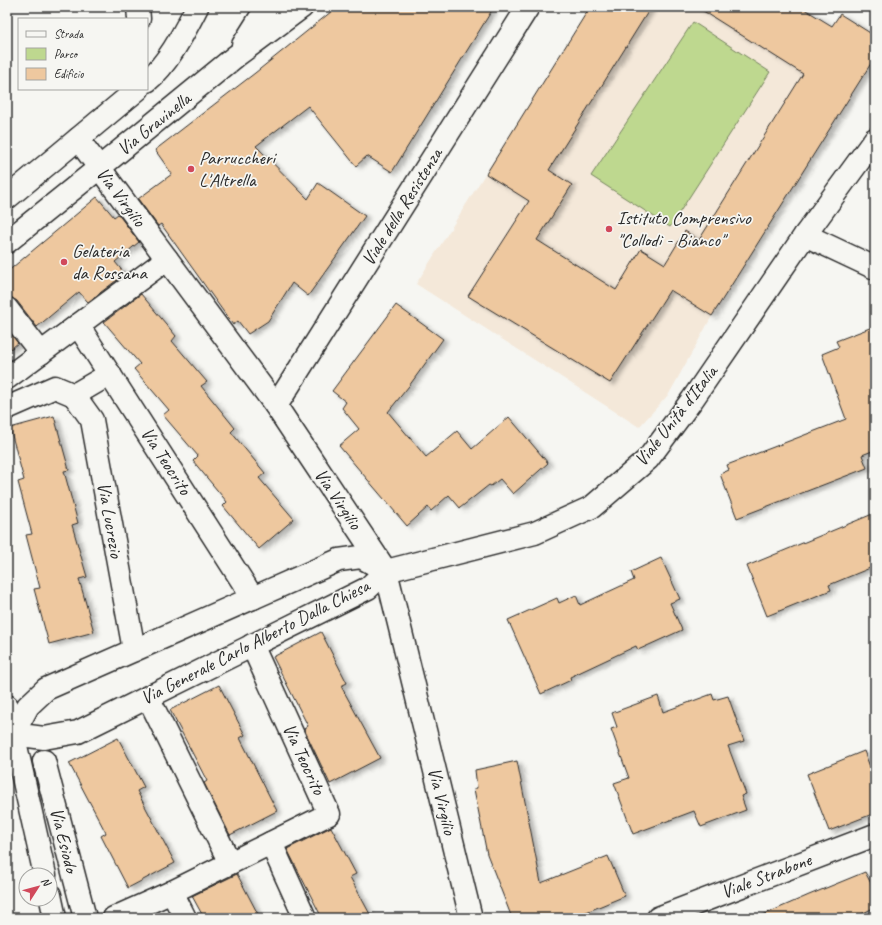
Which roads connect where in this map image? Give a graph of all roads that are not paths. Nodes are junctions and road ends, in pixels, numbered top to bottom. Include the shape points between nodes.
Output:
1 (138, 7) edge
2 (197, 7) edge
3 (267, 7) edge
4 (302, 7) edge
5 (528, 7) edge
6 (139, 18) edge
7 (236, 56) junction
8 (148, 80) edge
9 (136, 90) edge
10 (121, 98) edge
11 (78, 139) junction
12 (875, 139) edge
13 (99, 168) junction
14 (7, 198) edge
15 (805, 235) junction
16 (7, 242) edge
17 (167, 259) junction
18 (875, 268) edge
19 (7, 309) edge
20 (78, 325) junction
21 (41, 353) junction
22 (110, 374) junction
23 (7, 378) edge
24 (74, 395) junction
25 (276, 406) junction
26 (7, 408) edge
27 (386, 571) junction
28 (253, 598) junction
29 (252, 645) junction
30 (134, 650) junction
31 (148, 697) junction
32 (7, 706) edge
33 (13, 734) junction
34 (44, 761) dead end
35 (875, 835) edge
36 (271, 843) junction
37 (230, 863) junction
38 (43, 867) edge
39 (172, 892) junction
40 (53, 907) edge
41 (55, 918) edge
42 (84, 918) edge
43 (114, 918) edge
44 (185, 918) edge
45 (305, 918) edge
46 (471, 918) edge
47 (658, 918) edge

1 - 6 street
2 - 8 street, Via Gravinella via 182,36
3 - 7 street
4 - 7 street, Via Gravinella
5 - 25 street, Viale della Resistenza
7 - 13 street, Via Gravinella
9 - 10 street, Via Gravinella
10 - 11 street, Via Gravinella
11 - 13 street, Via Virgilio
11 - 14 street, Via Gravinella
12 - 15 street, Viale Unità d'Italia
13 - 16 street, Via Gravinella
13 - 17 street, Via Virgilio
15 - 18 street
15 - 27 street, Viale Unità d'Italia via 692,400 648,459 592,507 535,533
17 - 20 street
17 - 25 street, Via Virgilio
19 - 21 street
20 - 21 street
20 - 22 street, Via Teocrito
21 - 23 street
22 - 24 street
22 - 28 street, Via Teocrito
24 - 26 street via 55,387
24 - 30 street, Via Lucrezio via 92,420
25 - 27 street, Via Virgilio
27 - 28 street, Via Generale Carlo Alberto Dalla Chiesa via 361,557 340,560
27 - 29 street, Via Generale Carlo Alberto Dalla Chiesa via 368,588
27 - 46 street, Via Virgilio
28 - 30 street, Via Generale Carlo Alberto Dalla Chiesa
29 - 31 street, Via Generale Carlo Alberto Dalla Chiesa
29 - 36 street, Via Teocrito via 329,814
30 - 33 street, Via Generale Carlo Alberto Dalla Chiesa via 46,689 28,706
31 - 33 street, Via Generale Carlo Alberto Dalla Chiesa via 78,732 44,738
31 - 37 street
32 - 33 street, Via Esiodo
33 - 38 street, Via Esiodo
34 - 42 street, Via Esiodo
35 - 47 street, Viale Strabone
36 - 37 street, Via Teocrito
36 - 45 street
37 - 39 street
39 - 43 street
39 - 44 street
40 - 41 street, Via Esiodo

